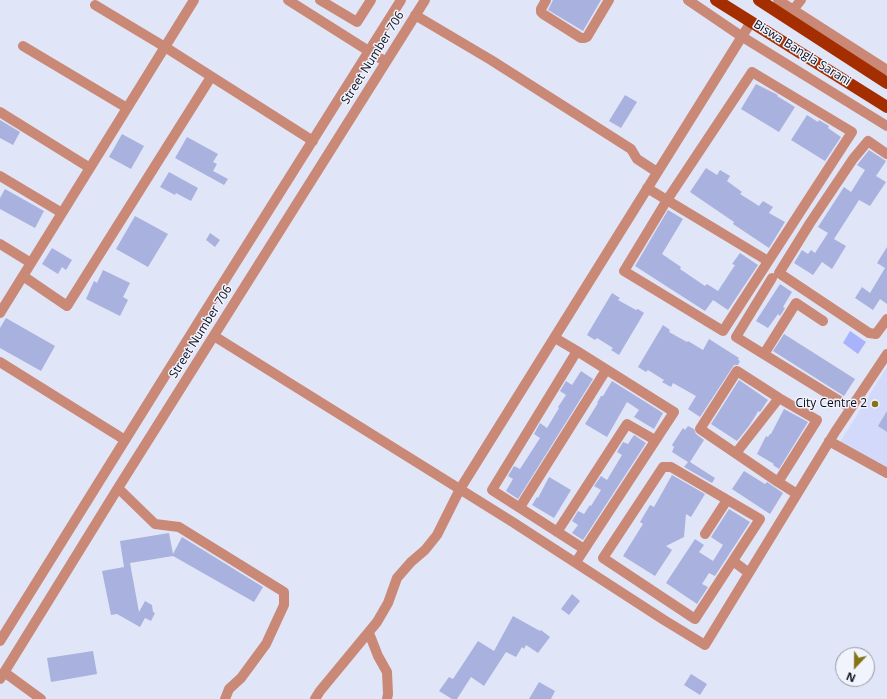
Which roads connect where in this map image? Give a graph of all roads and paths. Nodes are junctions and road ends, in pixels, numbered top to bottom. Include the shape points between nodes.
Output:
1 (194, 0) edge
2 (288, 0) edge
3 (320, 0) edge
4 (371, 0) edge
5 (401, 0) edge
6 (425, 0) edge
7 (546, 0) edge
8 (609, 0) edge
9 (688, 0) edge
10 (716, 0) edge
11 (759, 0) edge
12 (778, 0) edge
13 (801, 0) edge
14 (300, 3) edge
15 (94, 5) dead end
16 (793, 10) junction
17 (415, 15) junction
18 (751, 22) junction
19 (741, 36) junction
20 (23, 46) dead end
21 (165, 47) junction
22 (369, 52) junction
23 (386, 62) junction
24 (887, 70) edge
25 (211, 77) junction
26 (887, 83) edge
27 (887, 107) edge
28 (127, 108) junction
29 (0, 112) edge
30 (887, 126) edge
31 (313, 141) junction
32 (887, 154) edge
33 (90, 168) junction
34 (657, 172) junction
35 (0, 176) edge
36 (647, 188) junction
37 (667, 200) junction
38 (62, 213) junction
39 (0, 244) edge
40 (768, 261) junction
41 (31, 264) junction
42 (23, 276) junction
43 (772, 278) dead end
44 (0, 313) edge
45 (887, 320) edge
46 (823, 321) dead end
47 (214, 336) junction
48 (555, 338) junction
49 (577, 351) junction
50 (764, 354) junction
51 (887, 354) edge
52 (0, 362) edge
53 (606, 370) junction
54 (779, 398) junction
55 (851, 408) junction
56 (125, 440) junction
57 (655, 440) junction
58 (829, 441) junction
59 (736, 453) junction
60 (887, 473) edge
61 (778, 482) junction
62 (118, 488) junction
63 (460, 489) junction
64 (797, 494) junction
65 (727, 500) junction
66 (520, 507) junction
67 (557, 532) junction
68 (706, 534) dead end
69 (584, 549) junction
70 (576, 562) junction
71 (732, 562) junction
72 (749, 572) junction
73 (369, 633) junction
74 (0, 641) edge
75 (2, 676) edge
76 (41, 699) edge
77 (226, 699) edge
78 (315, 699) edge
79 (387, 699) edge

1 - 21 street
2 - 14 street
3 - 4 street via 357,22
5 - 22 street
6 - 17 street, Street Number 706
7 - 8 street via 541,9 543,14 581,38 587,37
9 - 19 street
10 - 18 main road, Biswa Bangla Sarani
11 - 26 main road, Biswa Bangla Sarani
12 - 16 street
13 - 16 street
14 - 22 street
15 - 21 street
16 - 24 street
17 - 23 street, Street Number 706
17 - 34 street via 631,149 637,158
18 - 19 street
18 - 27 main road, Biswa Bangla Sarani
19 - 30 street
19 - 34 street
20 - 28 street
21 - 25 street
21 - 28 street
22 - 23 street
22 - 31 street
23 - 47 street, Street Number 706
25 - 31 street
25 - 42 street via 68,306
28 - 33 street
29 - 33 street
31 - 56 street
32 - 45 street via 868,141 810,223 779,273 868,333 876,334
33 - 38 street
34 - 36 street
35 - 38 street
36 - 37 street
36 - 48 street
37 - 40 street
37 - 40 street via 624,271 723,331
37 - 40 street via 752,72 852,132
38 - 41 street
39 - 41 street
41 - 42 street
42 - 44 street
43 - 50 street via 736,337
46 - 50 street via 796,303
47 - 62 street, Street Number 706
47 - 63 street
48 - 49 street
48 - 63 street
49 - 53 street
49 - 66 street via 492,490
50 - 55 street
51 - 55 street
52 - 56 street
53 - 57 street via 674,412
53 - 66 street
54 - 59 street
54 - 59 street via 737,371 700,429
54 - 61 street via 817,420
55 - 58 street
56 - 74 street
57 - 67 street via 627,424
57 - 69 street
58 - 60 street
58 - 64 street
59 - 61 street
61 - 64 street
62 - 75 street, Street Number 706
62 - 77 street via 155,524 180,527 284,592 284,605 266,644 241,678 229,689
63 - 70 street
63 - 73 street via 437,535 397,578 388,603
64 - 72 street
65 - 68 street
65 - 71 street via 760,519
65 - 71 street via 671,466 663,467 603,558 694,619
66 - 67 street
67 - 69 street
69 - 70 street
70 - 72 street via 705,645
71 - 72 street
73 - 78 street
73 - 79 street via 387,672
75 - 76 street

